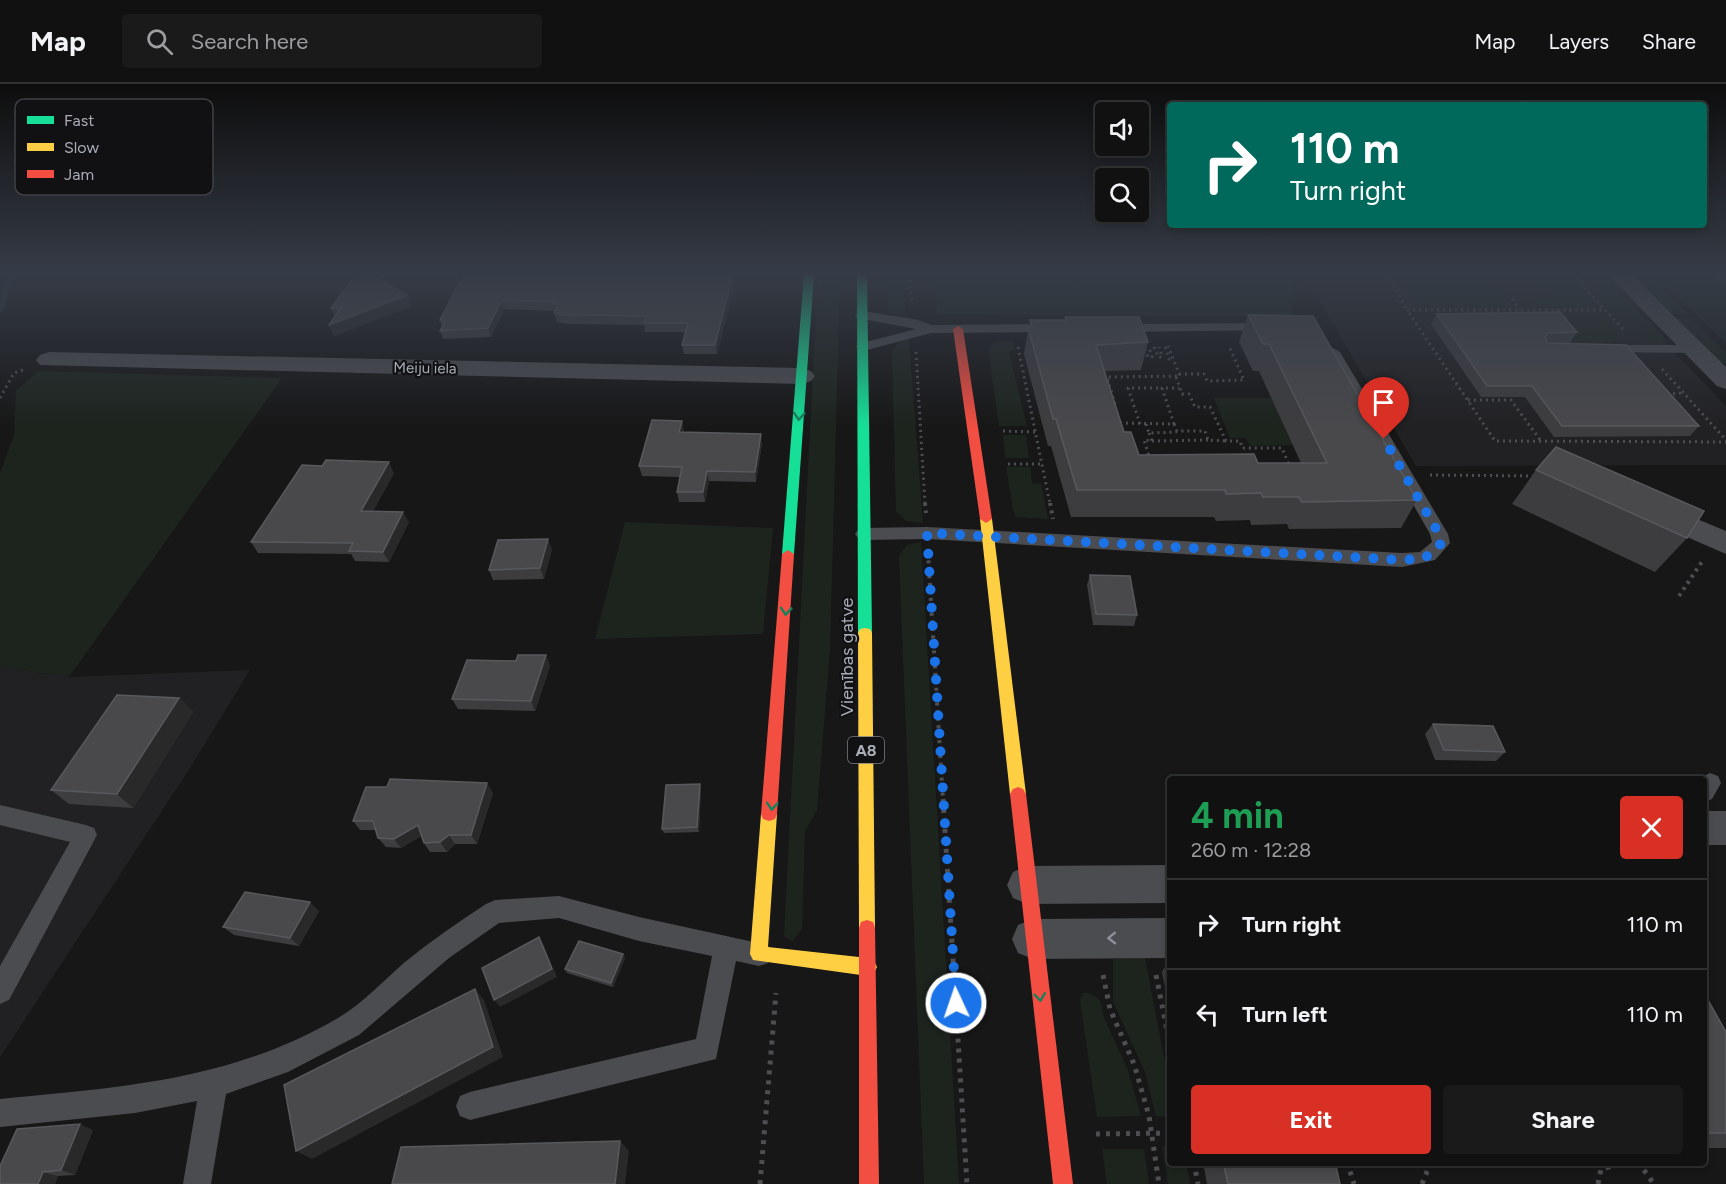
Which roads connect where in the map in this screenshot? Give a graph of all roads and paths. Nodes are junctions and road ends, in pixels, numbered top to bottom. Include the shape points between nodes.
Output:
1 (805, 325) edge
2 (862, 325) edge
3 (900, 325) edge
4 (914, 325) edge
5 (1417, 325) edge
6 (1620, 325) edge
7 (1670, 325) edge
8 (1289, 326) edge
9 (1077, 328) edge
10 (1100, 328) edge
11 (914, 329) junction
12 (958, 329) junction
13 (1165, 337) dead end
14 (1016, 338) dead end
15 (1323, 340) edge
16 (1228, 345) dead end
17 (863, 347) junction
18 (1590, 349) edge
19 (1643, 349) junction
20 (1694, 349) junction
21 (49, 360) joint
22 (1177, 375) junction
23 (802, 376) junction
24 (1726, 381) edge
25 (1162, 388) junction
26 (1179, 388) junction
27 (1684, 393) junction
28 (1658, 394) edge
29 (0, 398) edge
30 (1467, 400) junction
31 (1120, 423) junction
32 (1140, 424) junction
33 (1146, 424) junction
34 (1174, 424) junction
35 (996, 431) dead end
36 (1177, 431) junction
37 (1035, 432) junction
38 (1123, 432) edge
39 (1149, 433) junction
40 (1208, 440) junction
41 (1152, 441) junction
42 (1226, 441) junction
43 (1541, 441) junction
44 (1726, 441) edge
45 (1248, 448) junction
46 (1250, 454) edge
47 (1151, 461) edge
48 (1001, 464) dead end
49 (1042, 464) junction
50 (1293, 475) edge
51 (1406, 476) junction
52 (1539, 476) dead end
53 (1622, 497) edge
54 (1055, 529) dead end
55 (927, 533) junction
56 (864, 534) junction
57 (989, 537) junction
58 (1717, 548) edge
59 (1679, 596) dead end
60 (0, 815) edge
61 (1707, 828) edge
62 (1726, 828) edge
63 (1167, 884) edge
64 (1027, 885) junction
65 (1033, 939) junction
66 (726, 948) junction
67 (1162, 951) edge
68 (759, 954) junction
69 (1101, 964) dead end
70 (868, 967) junction
71 (0, 991) edge
72 (1167, 1010) edge
73 (214, 1084) junction
74 (470, 1106) dead end
75 (0, 1113) edge
76 (1151, 1133) junction
77 (1167, 1133) edge
78 (1092, 1134) dead end
79 (1195, 1166) edge
80 (1348, 1166) edge
81 (1429, 1166) edge
82 (1610, 1166) edge
83 (1641, 1166) edge
84 (197, 1184) edge
85 (869, 1184) edge
86 (967, 1184) edge
87 (1062, 1184) edge
88 (1159, 1184) edge
89 (1198, 1184) edge
90 (1354, 1184) edge
91 (1422, 1184) edge
92 (1598, 1184) edge
93 (1654, 1184) edge

1 - 23 main road
2 - 17 main road, Vienības gatve / A8
3 - 11 lane
4 - 11 path
5 - 30 path
6 - 19 path
7 - 20 street
8 - 10 lane
9 - 12 lane
11 - 12 lane
11 - 17 lane
11 - 55 path
12 - 57 main road
13 - 22 path
14 - 37 path
15 - 51 lane
16 - 22 path via 1244,380 1207,381 1204,374
17 - 56 main road, Vienības gatve / A8
18 - 19 lane
19 - 20 lane
19 - 27 path
20 - 24 street
21 - 23 street, Meiju iela
21 - 29 path via 14,373
22 - 26 path
22 - 31 path via 1107,376
23 -> 68 main road
25 - 26 path
25 - 32 path via 1128,388
25 - 34 path
26 - 42 path via 1182,394 1189,394 1195,407 1210,407
27 - 28 path
27 - 44 path
30 - 43 path via 1511,400
30 - 43 path via 1495,441
31 - 32 path
31 - 38 path
32 - 33 path
33 - 34 path
33 - 39 path
34 - 36 path
35 - 37 path
36 - 39 path
36 - 40 path via 1205,430
37 - 49 path
39 - 41 path
40 - 41 path
40 - 42 path
41 - 47 path via 1144,440
42 - 45 path via 1240,441 1242,447
43 - 44 path
45 - 46 path
45 - 50 path via 1282,448
48 - 49 path
49 - 54 path
51 - 52 path
51 - 57 lane via 1441,543 1424,559
53 - 58 street
55 - 56 lane
55 - 57 lane
55 - 86 path
56 - 70 main road, Vienības gatve / A8
57 - 64 main road
58 - 59 path
60 - 71 lane via 86,835
61 - 62 street
63 - 64 street
64 - 65 main road
67 -> 65 street
65 -> 87 main road
66 - 68 lane
66 - 73 lane via 559,907 495,912 440,949 351,1026 279,1063
66 - 74 lane via 707,1050
67 - 72 path
68 - 70 main road
69 - 76 path via 1110,1009 1134,1064
70 - 85 main road, Vienības gatve / A8
73 - 75 lane via 135,1099
73 - 84 lane
76 - 77 path
76 - 78 path
76 - 88 path
79 - 89 path
80 - 90 path
81 - 91 path
82 - 92 path via 1601,1169
83 - 93 path

